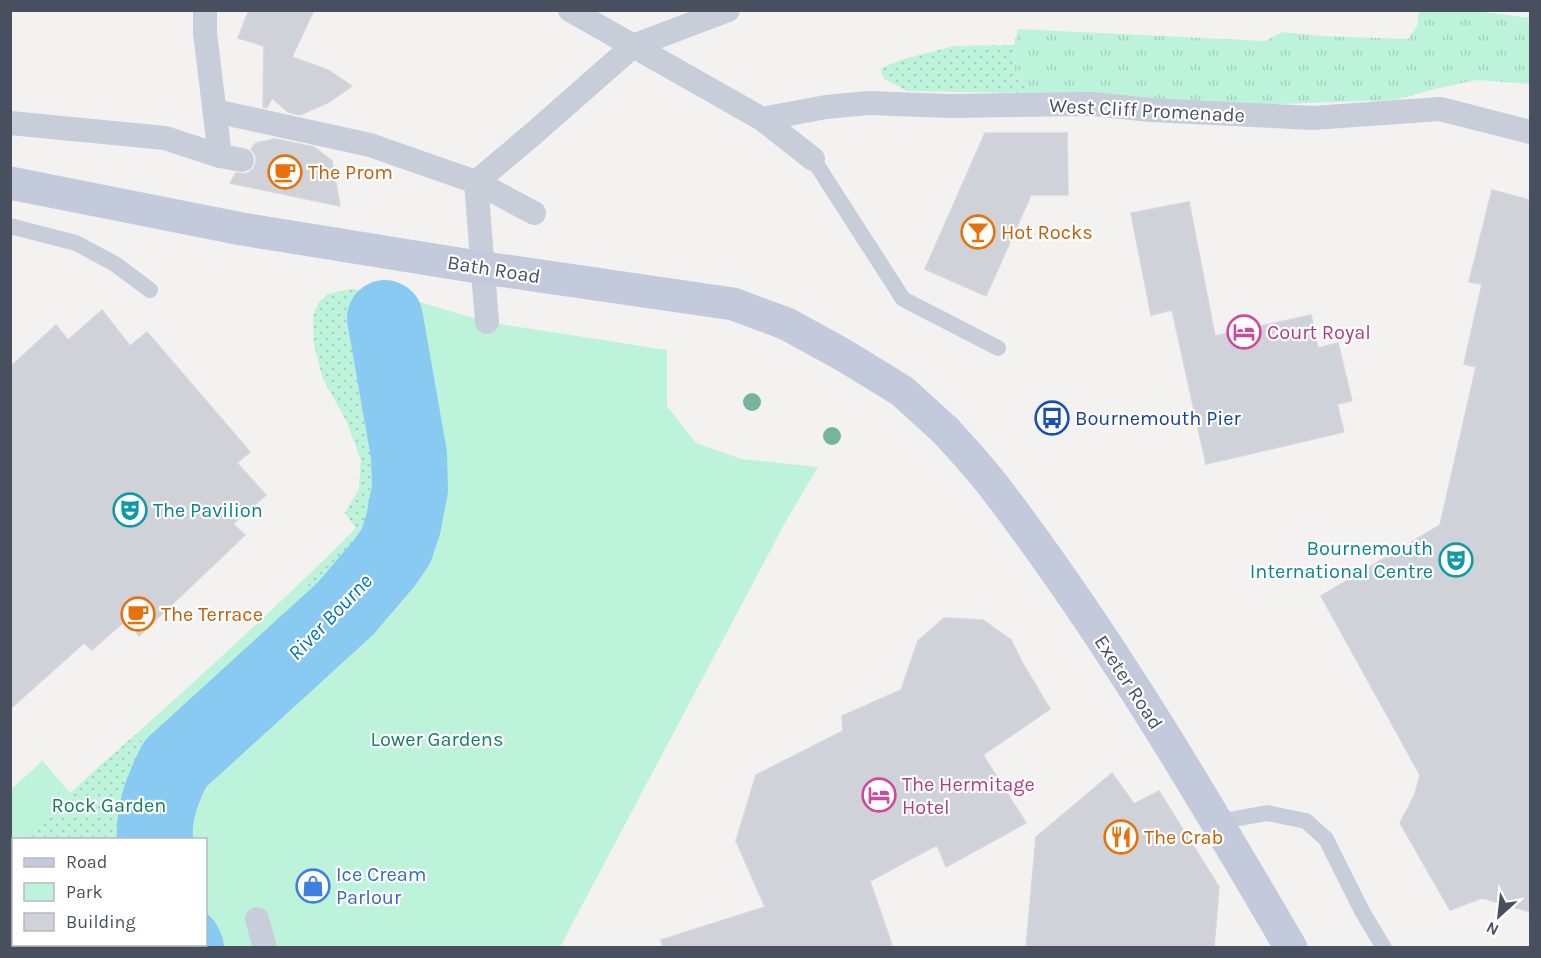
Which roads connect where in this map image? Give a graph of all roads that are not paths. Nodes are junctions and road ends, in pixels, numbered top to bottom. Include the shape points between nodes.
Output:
1 (205, 10) edge
2 (570, 10) edge
3 (728, 10) edge
4 (633, 45) junction
5 (215, 111) junction
6 (762, 119) junction
7 (10, 123) edge
8 (1530, 132) edge
9 (813, 159) joint
10 (476, 182) junction
11 (10, 183) edge
12 (534, 213) dead end
13 (10, 226) edge
14 (150, 290) dead end
15 (487, 322) dead end
16 (998, 348) dead end
17 (946, 431) joint
18 (1218, 822) junction
19 (257, 919) dead end
20 (265, 948) edge
21 (1291, 948) edge
22 (1384, 948) edge

1 - 5 street
2 - 4 street
3 - 4 street
4 - 6 street
4 - 10 street
5 - 7 street via 231,158 165,138
5 - 10 street via 370,144
6 - 8 street, West Cliff Promenade via 868,103 1092,104 1313,118 1440,109
6 - 9 street
9 - 16 lane via 903,299
10 - 12 street
10 - 15 street
11 - 17 main road, Bath Road, bridge via 242,229 733,304 786,324 845,356 902,391
13 - 14 lane via 76,243 115,264
17 - 18 main road, Exeter Road via 998,491 1063,580
18 - 21 main road, Exeter Road
18 - 22 lane via 1267,813 1306,821 1326,839
19 - 20 street

